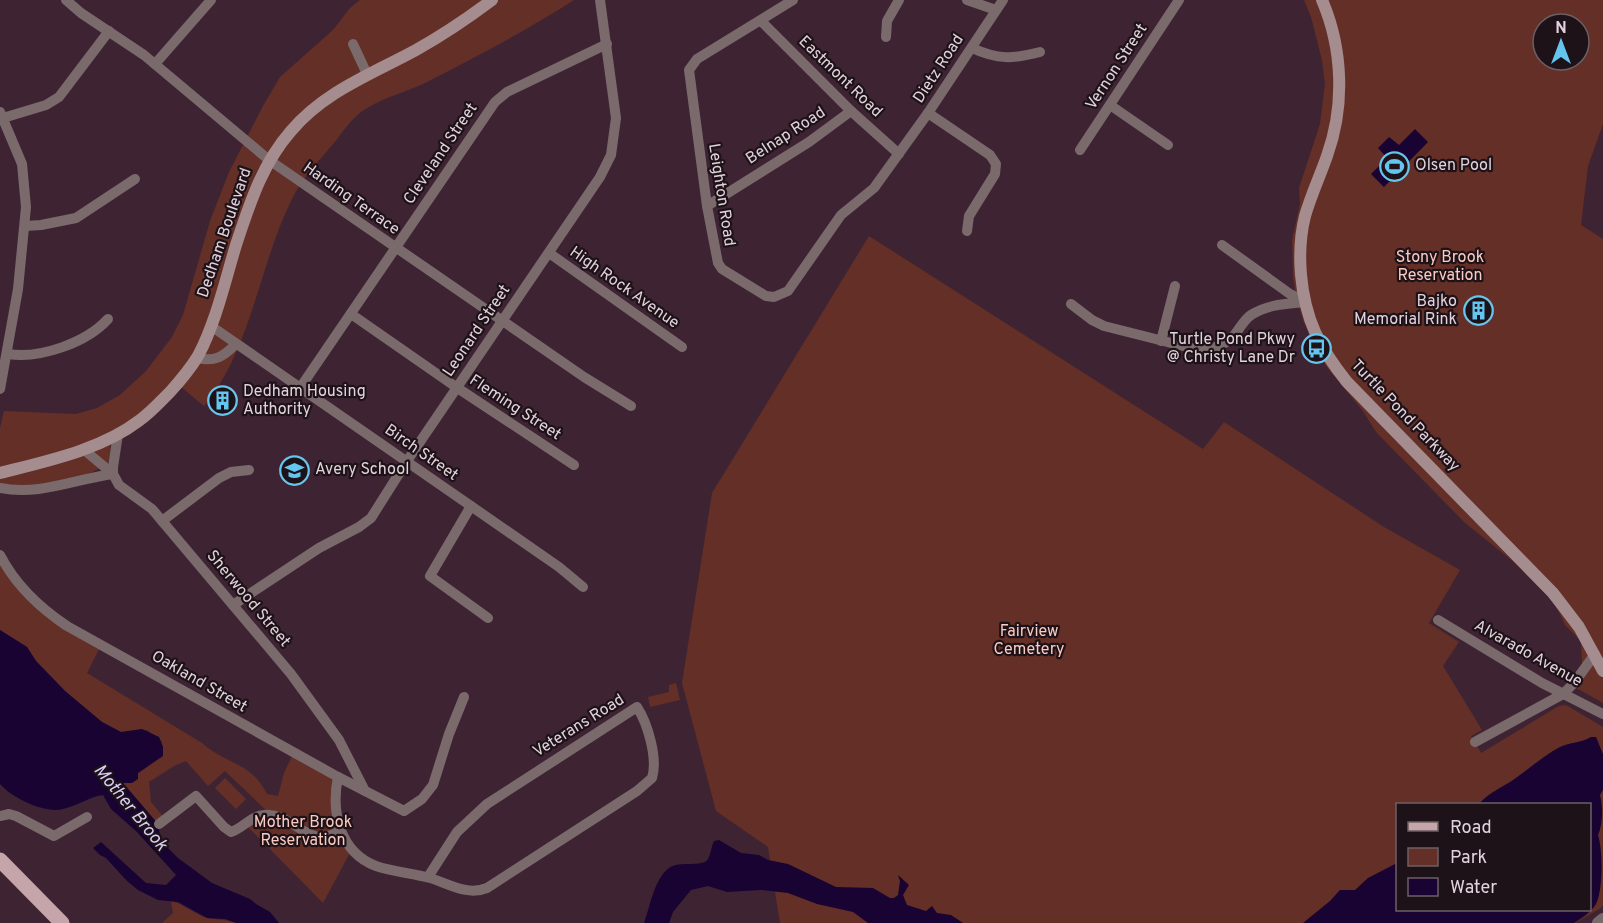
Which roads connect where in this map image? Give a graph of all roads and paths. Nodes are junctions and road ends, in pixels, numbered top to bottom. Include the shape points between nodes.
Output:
1 (66, 0) edge
2 (211, 0) edge
3 (492, 0) edge
4 (600, 0) edge
5 (793, 0) edge
6 (899, 0) edge
7 (967, 0) edge
8 (1004, 0) edge
9 (1179, 0) edge
10 (1322, 0) edge
11 (996, 10) junction
12 (761, 21) junction
13 (109, 31) junction
14 (886, 37) dead end
15 (353, 44) dead end
16 (607, 44) junction
17 (972, 48) junction
18 (1040, 52) dead end
19 (154, 64) junction
20 (367, 74) junction
21 (1110, 105) junction
22 (851, 111) junction
23 (928, 113) junction
24 (1, 115) edge
25 (1168, 145) dead end
26 (1080, 150) dead end
27 (899, 154) junction
28 (269, 160) junction
29 (135, 179) dead end
30 (706, 206) junction
31 (25, 226) junction
32 (967, 231) dead end
33 (1221, 245) dead end
34 (395, 248) junction
35 (549, 253) junction
36 (1174, 286) dead end
37 (1306, 302) junction
38 (1071, 304) dead end
39 (351, 314) junction
40 (108, 319) dead end
41 (502, 321) junction
42 (211, 326) junction
43 (1161, 341) junction
44 (236, 344) junction
45 (682, 347) dead end
46 (8, 354) junction
47 (197, 358) junction
48 (456, 387) junction
49 (300, 388) junction
50 (0, 389) edge
51 (631, 406) dead end
52 (118, 434) junction
53 (83, 449) junction
54 (406, 461) junction
55 (574, 465) dead end
56 (249, 470) dead end
57 (0, 473) edge
58 (113, 474) junction
59 (0, 488) edge
60 (471, 506) junction
61 (162, 522) junction
62 (0, 555) edge
63 (583, 587) dead end
64 (233, 605) junction
65 (488, 618) dead end
66 (1438, 620) dead end
67 (1595, 654) junction
68 (1603, 671) edge
69 (1563, 694) junction
70 (464, 697) dead end
71 (1603, 714) edge
72 (1475, 742) dead end
73 (338, 777) junction
74 (366, 791) junction
75 (0, 816) edge
76 (87, 817) dead end
77 (159, 824) dead end
78 (340, 830) junction
79 (0, 860) edge
80 (428, 878) junction
81 (1603, 919) edge
82 (62, 923) edge
83 (1598, 923) edge

1 - 13 street, Harding Terrace
2 - 19 street
3 - 20 main road, Dedham Boulevard via 438,38
4 - 16 street, Leonard Street
5 - 12 street, Leighton Road
6 - 14 street via 886,21
7 - 11 street
8 - 11 street, Dietz Road
9 - 21 street, Vernon Street
10 - 37 main road, Turtle Pond Parkway via 1334,31 1340,91 1336,126 1305,217 1300,263
11 - 17 street, Dietz Road
12 - 22 street, Eastmont Road
12 - 30 street, Leighton Road via 697,59 689,70
13 - 19 street, Harding Terrace
13 - 24 street via 59,97 46,105
15 - 20 street
16 - 34 street, Cleveland Street via 500,96
16 - 35 street, Leonard Street via 616,118 611,154
17 - 18 street via 990,56 1021,57
17 - 23 street, Dietz Road
19 - 28 street, Harding Terrace
20 - 28 main road, Dedham Boulevard via 336,91 307,114
21 - 25 street
21 - 26 street, Vernon Street
22 - 27 street, Eastmont Road
22 - 30 street, Belnap Road
23 - 27 street, Dietz Road
23 - 32 street via 990,155 996,164 995,174 969,216
24 - 31 street via 23,171
27 - 30 street, Leighton Road via 874,188 841,215 788,291 774,297 722,269 715,254
28 - 34 street, Harding Terrace
28 - 42 main road, Dedham Boulevard via 251,197
29 - 31 street via 76,218
31 - 46 street
33 - 37 street
34 - 39 street, Cleveland Street
34 - 41 street, Harding Terrace
35 - 41 street, Leonard Street
35 - 45 street, High Rock Avenue
36 - 43 street
37 - 43 street via 1258,311 1248,316 1228,341 1211,349
37 - 67 main road, Turtle Pond Parkway via 1315,333 1340,373 1542,580 1571,615
38 - 43 street via 1104,326
39 - 48 street, Fleming Street
39 - 49 street, Cleveland Street
40 - 46 street via 67,346 23,355
41 - 48 street, Leonard Street
41 - 51 street, Harding Terrace
42 - 44 street, Birch Street
42 - 47 main road, Dedham Boulevard
44 - 47 street via 219,359
44 - 49 street, Birch Street
46 - 50 street
47 - 52 main road, Dedham Boulevard via 158,404
48 - 54 street, Leonard Street
48 - 55 street, Fleming Street
49 - 54 street, Birch Street
52 - 53 main road, Dedham Boulevard
52 - 58 street
53 - 57 main road, Dedham Boulevard
53 - 58 street, Sherwood Street
54 - 60 street, Birch Street
54 - 64 street, Leonard Street via 366,523 319,548
56 - 61 street via 219,478
58 - 59 street via 34,491
58 - 61 street, Sherwood Street via 118,484 145,503
60 - 63 street, Birch Street
60 - 65 street via 430,576
61 - 64 street, Sherwood Street
62 - 73 street, Oakland Street via 26,591 61,622
64 - 74 street, Sherwood Street via 329,724
66 - 69 street, Alvarado Avenue
67 - 68 main road, Turtle Pond Parkway
67 - 69 street
69 - 71 street, Alvarado Avenue
69 - 72 street
70 - 74 street, Oakland Street via 433,784 422,799 404,810
73 - 74 street, Oakland Street
73 - 78 street, Veterans Road via 334,806
75 - 76 street via 15,816 54,836
77 - 78 street via 196,796 231,832 264,815 278,816 321,838
78 - 80 street, Veterans Road via 366,862
79 - 82 main road
80 - 80 street, Veterans Road via 464,891 487,888 647,783 654,764 648,729 637,707 477,812 448,843
81 - 83 street

